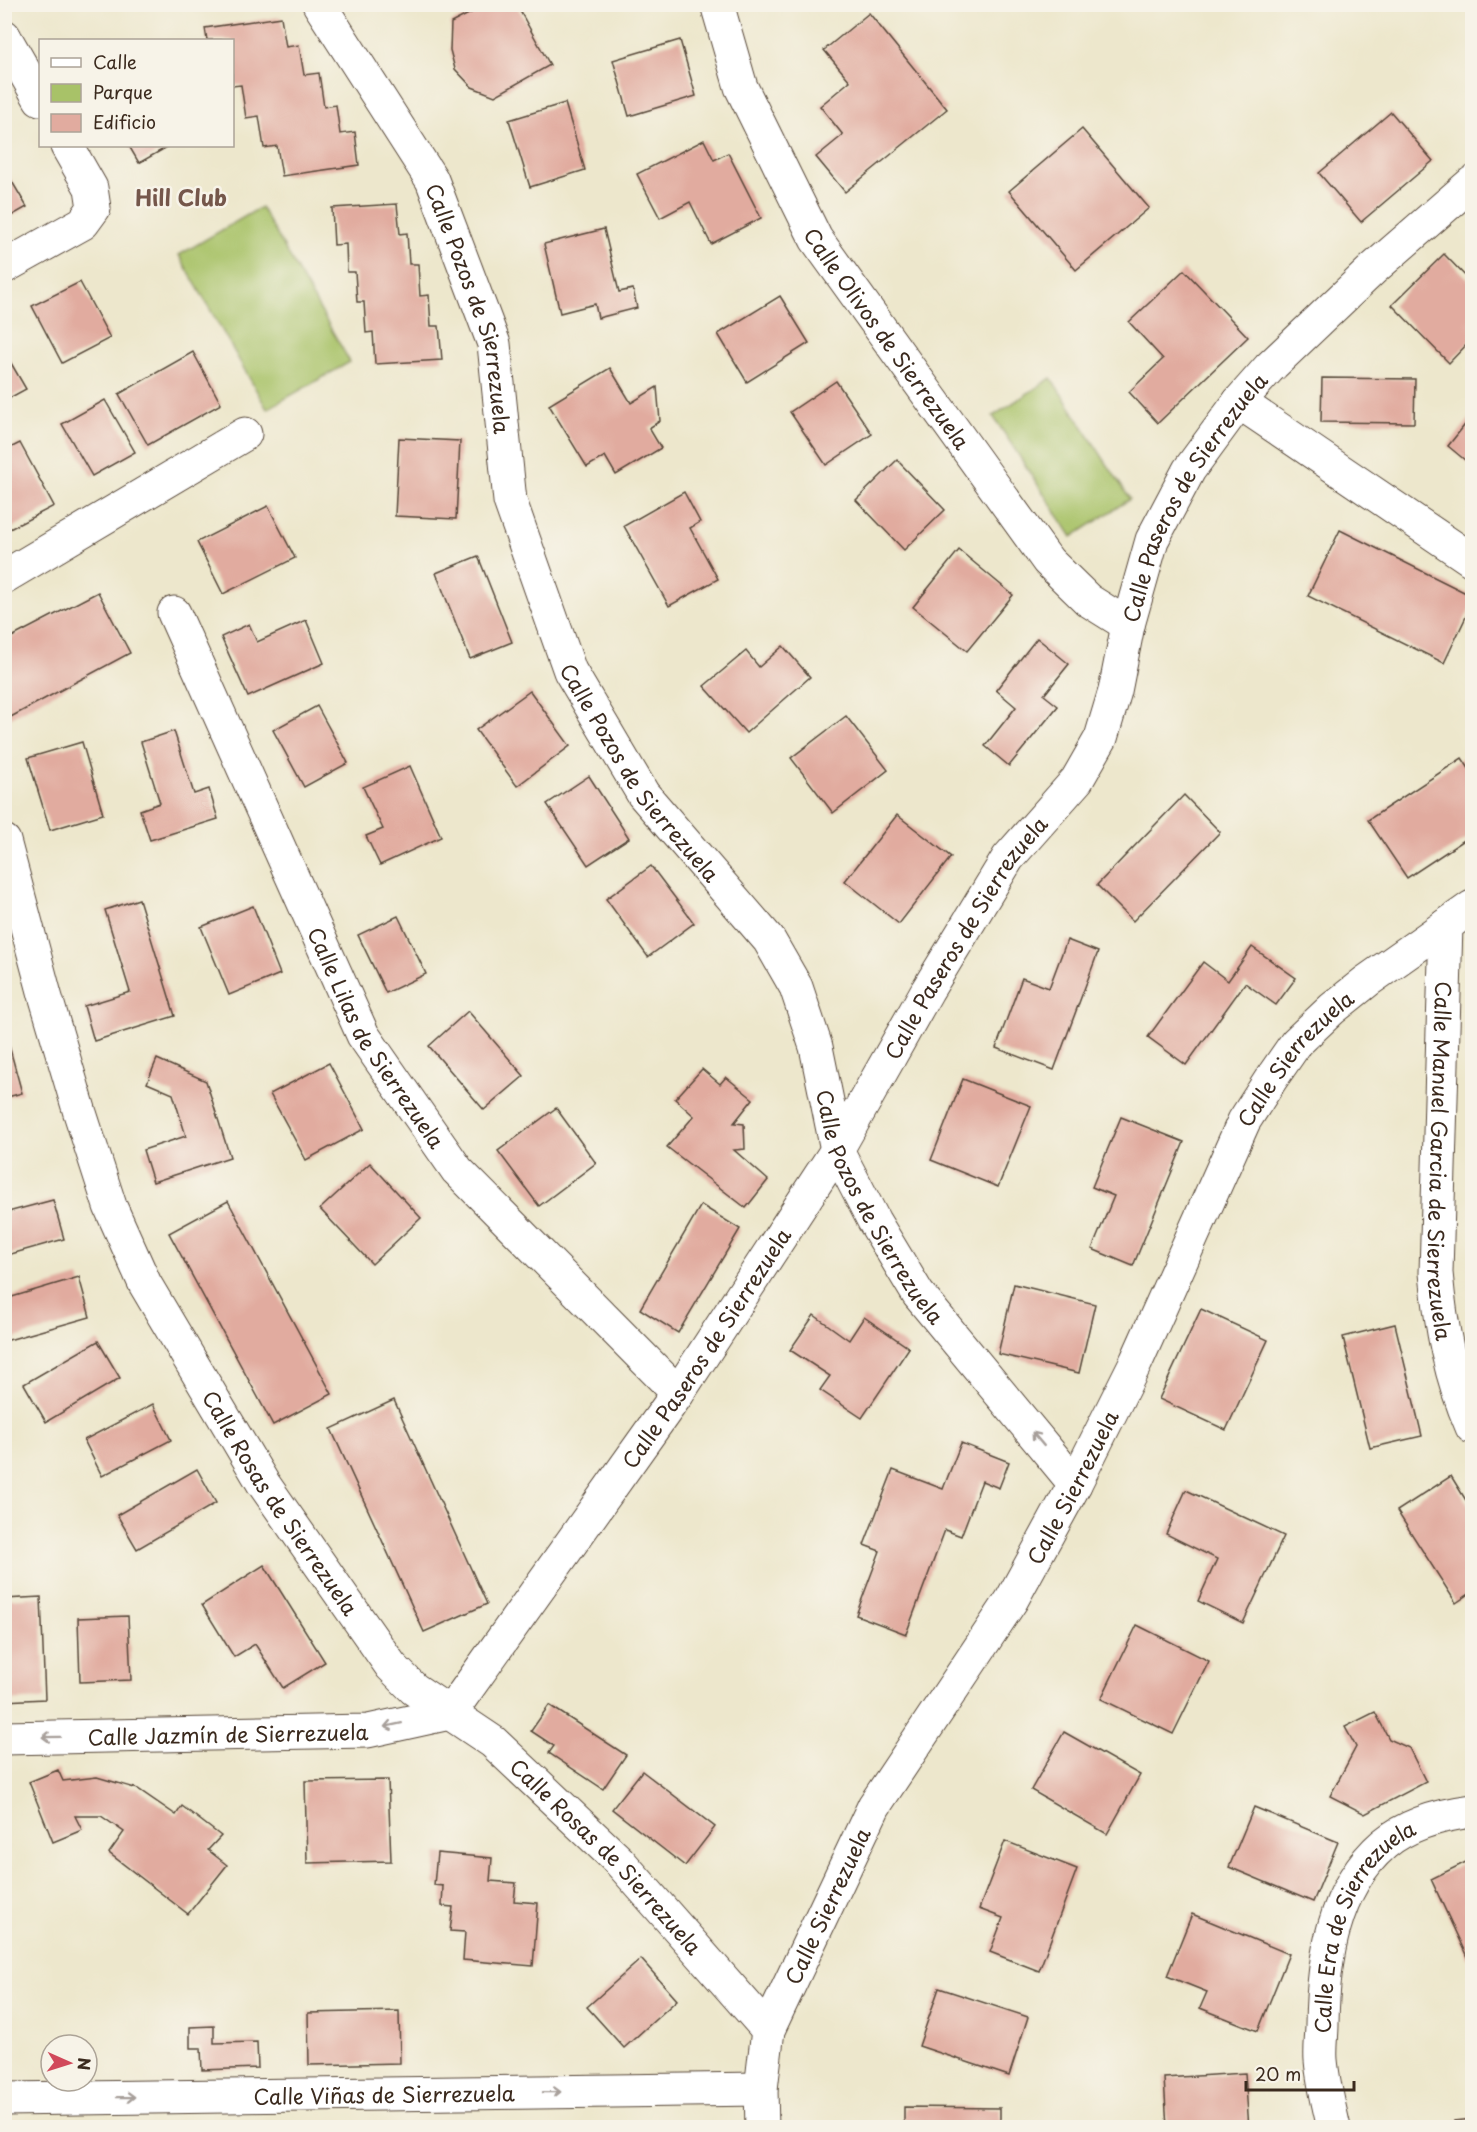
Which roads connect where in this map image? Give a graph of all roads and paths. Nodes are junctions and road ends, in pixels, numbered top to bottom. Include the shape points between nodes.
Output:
1 (319, 4) edge
2 (717, 4) edge
3 (4, 36) edge
4 (39, 97) edge
5 (68, 147) edge
6 (1473, 183) edge
7 (4, 267) edge
8 (1239, 402) junction
9 (245, 434) dead end
10 (1473, 560) edge
11 (4, 577) edge
12 (174, 613) dead end
13 (1128, 625) junction
14 (4, 841) edge
15 (1473, 907) edge
16 (1446, 925) junction
17 (837, 1150) junction
18 (678, 1393) junction
19 (1473, 1427) edge
20 (1076, 1484) junction
21 (450, 1713) junction
22 (4, 1738) edge
23 (1473, 1811) edge
24 (768, 2030) junction
25 (761, 2089) junction
26 (4, 2099) edge
27 (762, 2127) edge
28 (1334, 2127) edge

1 - 17 street, Calle Pozos de Sierrezuela via 432,180 490,333 510,501 570,671 643,794 769,940 796,987 816,1047
2 - 13 street, Calle Olivos de Sierrezuela via 741,87 816,239 1048,561 1088,600
3 - 4 street
5 - 7 street via 91,188 94,208 83,223
6 - 8 street, Calle Paseros de Sierrezuela via 1373,269
8 - 10 street
8 - 13 street, Calle Paseros de Sierrezuela via 1189,470 1152,540
9 - 11 street
12 - 18 street, Calle Lilas de Sierrezuela via 363,1035 457,1170
13 - 17 street, Calle Paseros de Sierrezuela via 1101,738 1077,780 1008,858
14 - 21 street, Calle Rosas de Sierrezuela via 80,1113 110,1206 146,1284 263,1483 391,1666 414,1689
15 - 16 street, Calle Sierrezuela
16 - 19 street, Calle Manuel Garcia de Sierrezuela via 1436,1273 1450,1368
16 - 20 street, Calle Sierrezuela via 1332,1009 1296,1043 1271,1079 1244,1121 1136,1362
17 - 18 street, Calle Paseros de Sierrezuela
20 -> 17 street, Calle Pozos de Sierrezuela via 918,1294
18 - 21 street, Calle Paseros de Sierrezuela
20 - 24 street, Calle Sierrezuela via 1011,1600 874,1806
21 -> 22 street, Calle Jazmín de Sierrezuela via 368,1731
21 - 24 street, Calle Rosas de Sierrezuela via 493,1742 619,1861
23 - 28 street, Calle Era de Sierrezuela via 1416,1824 1385,1844 1358,1873 1338,1915 1327,1953 1322,1999 1321,2060
24 - 25 street, Calle Sierrezuela
26 -> 25 street, Calle Viñas de Sierrezuela
25 - 27 street, Calle Sierrezuela

